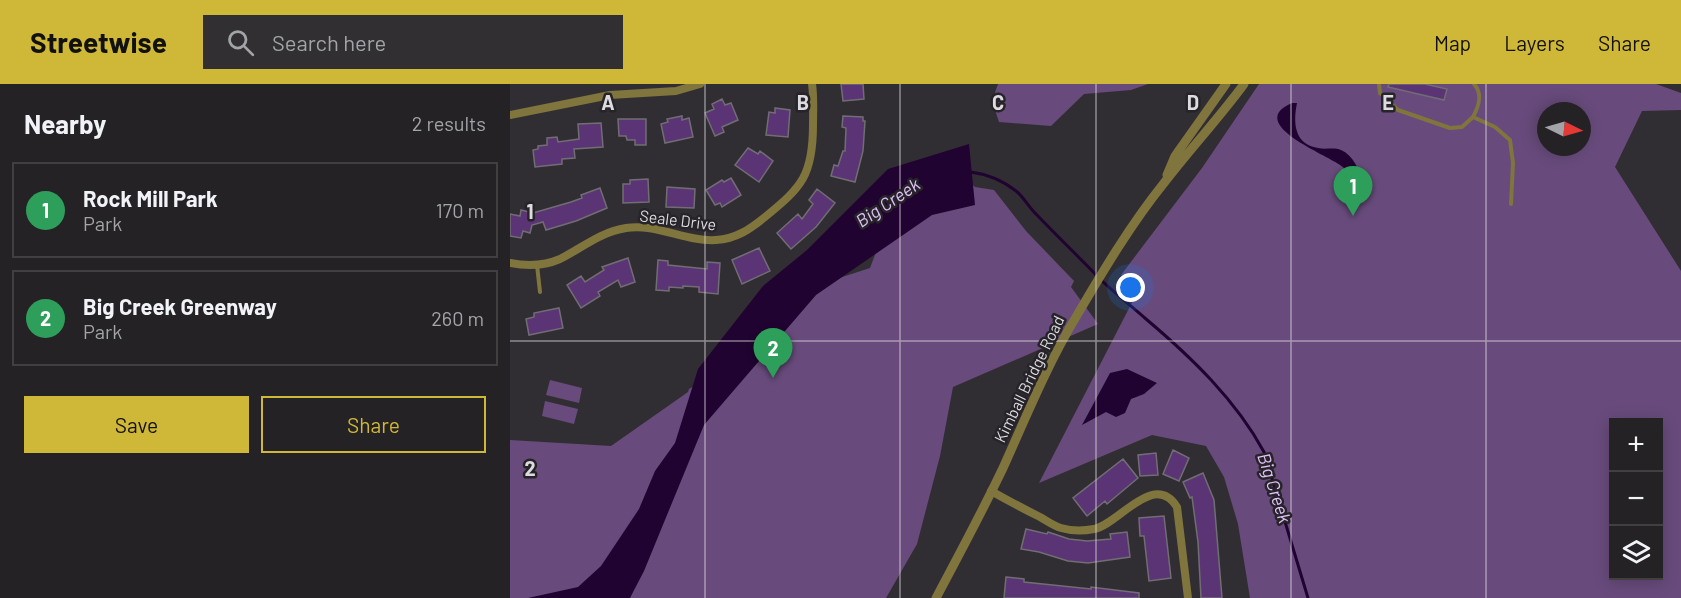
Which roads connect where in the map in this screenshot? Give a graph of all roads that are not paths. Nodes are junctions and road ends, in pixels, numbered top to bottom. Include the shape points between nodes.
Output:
1 (700, 84) edge
2 (812, 84) edge
3 (1226, 84) edge
4 (1244, 84) edge
5 (1379, 84) edge
6 (1473, 84) edge
7 (510, 115) edge
8 (1473, 117) junction
9 (1164, 183) junction
10 (1511, 204) dead end
11 (510, 263) edge
12 (537, 264) junction
13 (540, 292) dead end
14 (991, 491) junction
15 (936, 598) edge
16 (1188, 598) edge

1 - 7 street via 676,92 610,95
2 - 12 street, Seale Drive via 813,150 804,177 787,199 742,234 715,240 626,228 600,236 559,259
3 - 9 street, Kimball Bridge Road via 1175,156
4 - 9 street, Kimball Bridge Road
5 - 8 lane via 1380,93 1398,110 1417,117 1450,128 1462,127
6 - 8 lane via 1480,104
8 - 10 lane via 1495,127 1510,140
9 - 14 street, Kimball Bridge Road via 1077,316 1028,408
11 - 12 street, Seale Drive
12 - 13 lane
14 - 15 street, Kimball Bridge Road
14 - 16 street via 1072,530 1105,525 1148,496 1168,497 1177,507

